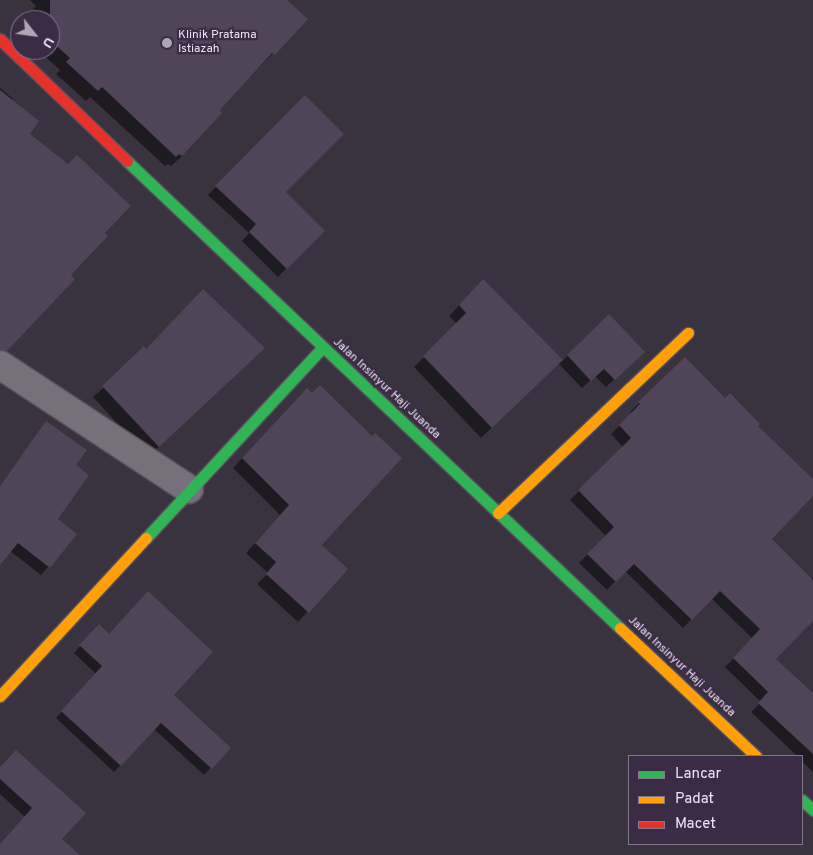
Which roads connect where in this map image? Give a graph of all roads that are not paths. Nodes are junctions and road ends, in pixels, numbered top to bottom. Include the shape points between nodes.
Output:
1 (0, 39) edge
2 (688, 333) dead end
3 (322, 348) junction
4 (0, 365) edge
5 (189, 489) junction
6 (498, 514) junction
7 (0, 696) edge
8 (755, 755) edge
9 (803, 801) edge
10 (813, 810) edge

1 - 3 main road, Jalan Insinyur Haji Juanda
2 - 6 main road
3 - 5 main road
3 - 6 main road, Jalan Insinyur Haji Juanda
4 - 5 street
5 - 7 main road
6 - 8 main road, Jalan Insinyur Haji Juanda
9 - 10 main road

